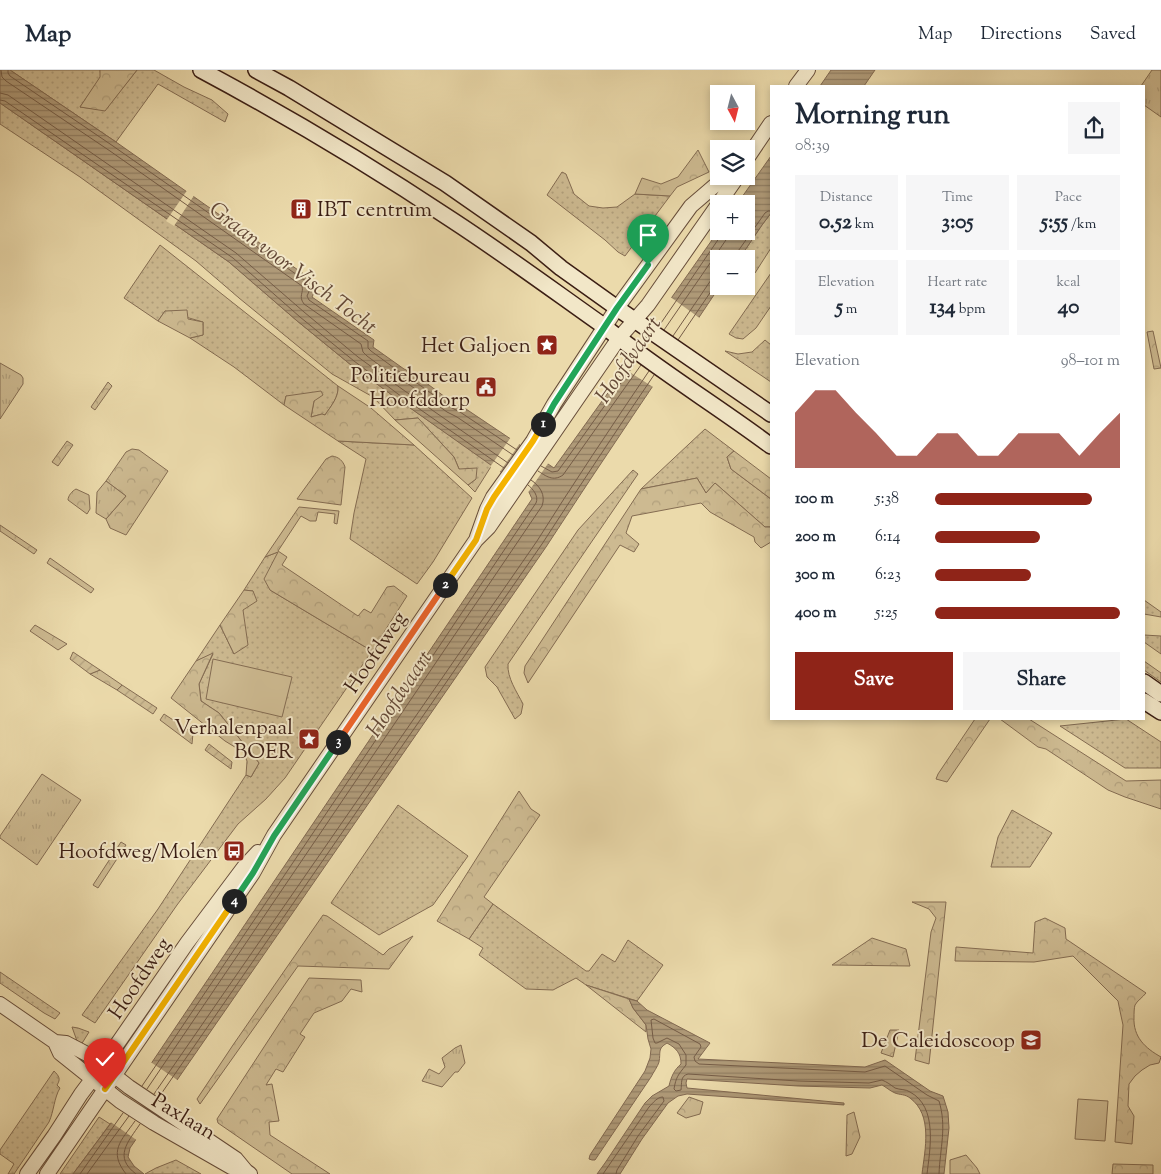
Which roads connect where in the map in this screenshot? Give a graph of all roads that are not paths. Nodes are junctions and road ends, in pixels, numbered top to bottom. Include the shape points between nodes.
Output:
1 (201, 70) edge
2 (256, 70) edge
3 (808, 70) edge
4 (797, 85) edge
5 (770, 124) edge
6 (755, 146) edge
7 (716, 185) edge
8 (732, 185) edge
9 (617, 308) junction
10 (639, 323) junction
11 (605, 327) junction
12 (624, 342) junction
13 (770, 413) edge
14 (539, 445) junction
15 (770, 445) edge
16 (1145, 683) edge
17 (1161, 694) edge
18 (1145, 701) edge
19 (1161, 712) edge
20 (274, 836) junction
21 (0, 1004) edge
22 (55, 1042) junction
23 (102, 1066) junction
24 (114, 1076) junction
25 (93, 1079) junction
26 (105, 1089) junction
27 (248, 1172) edge
28 (27, 1174) edge
29 (46, 1174) edge

1 - 11 main road via 275,110 454,221
2 - 9 main road via 445,183
3 - 4 street
5 - 6 street
7 - 9 street, Hoofdweg via 691,206
8 - 10 street, Hoofdweg
9 - 10 main road
9 - 11 street, Hoofdweg
10 - 12 street, Hoofdweg
10 - 13 main road
11 - 12 main road
11 - 14 street, Hoofdweg via 554,404
12 - 14 street, Hoofdweg
12 - 15 main road
14 - 20 street, Hoofdweg via 507,490 490,528 476,540
16 - 17 main road
18 - 19 main road
20 - 23 street, Hoofdweg via 244,868 187,943
20 - 24 street, Hoofdweg via 253,873
21 - 22 street
22 - 23 street, Paxlaan via 66,1043
22 - 25 street, Paxlaan via 60,1053
23 - 24 street, Paxlaan
23 - 25 street, Hoofdweg
24 - 26 street, Hoofdweg
24 - 27 street, Paxlaan via 236,1159
25 - 26 street, Paxlaan
25 - 28 street, Hoofdweg
26 - 27 street, Paxlaan via 154,1123 231,1167
26 - 29 street, Hoofdweg

